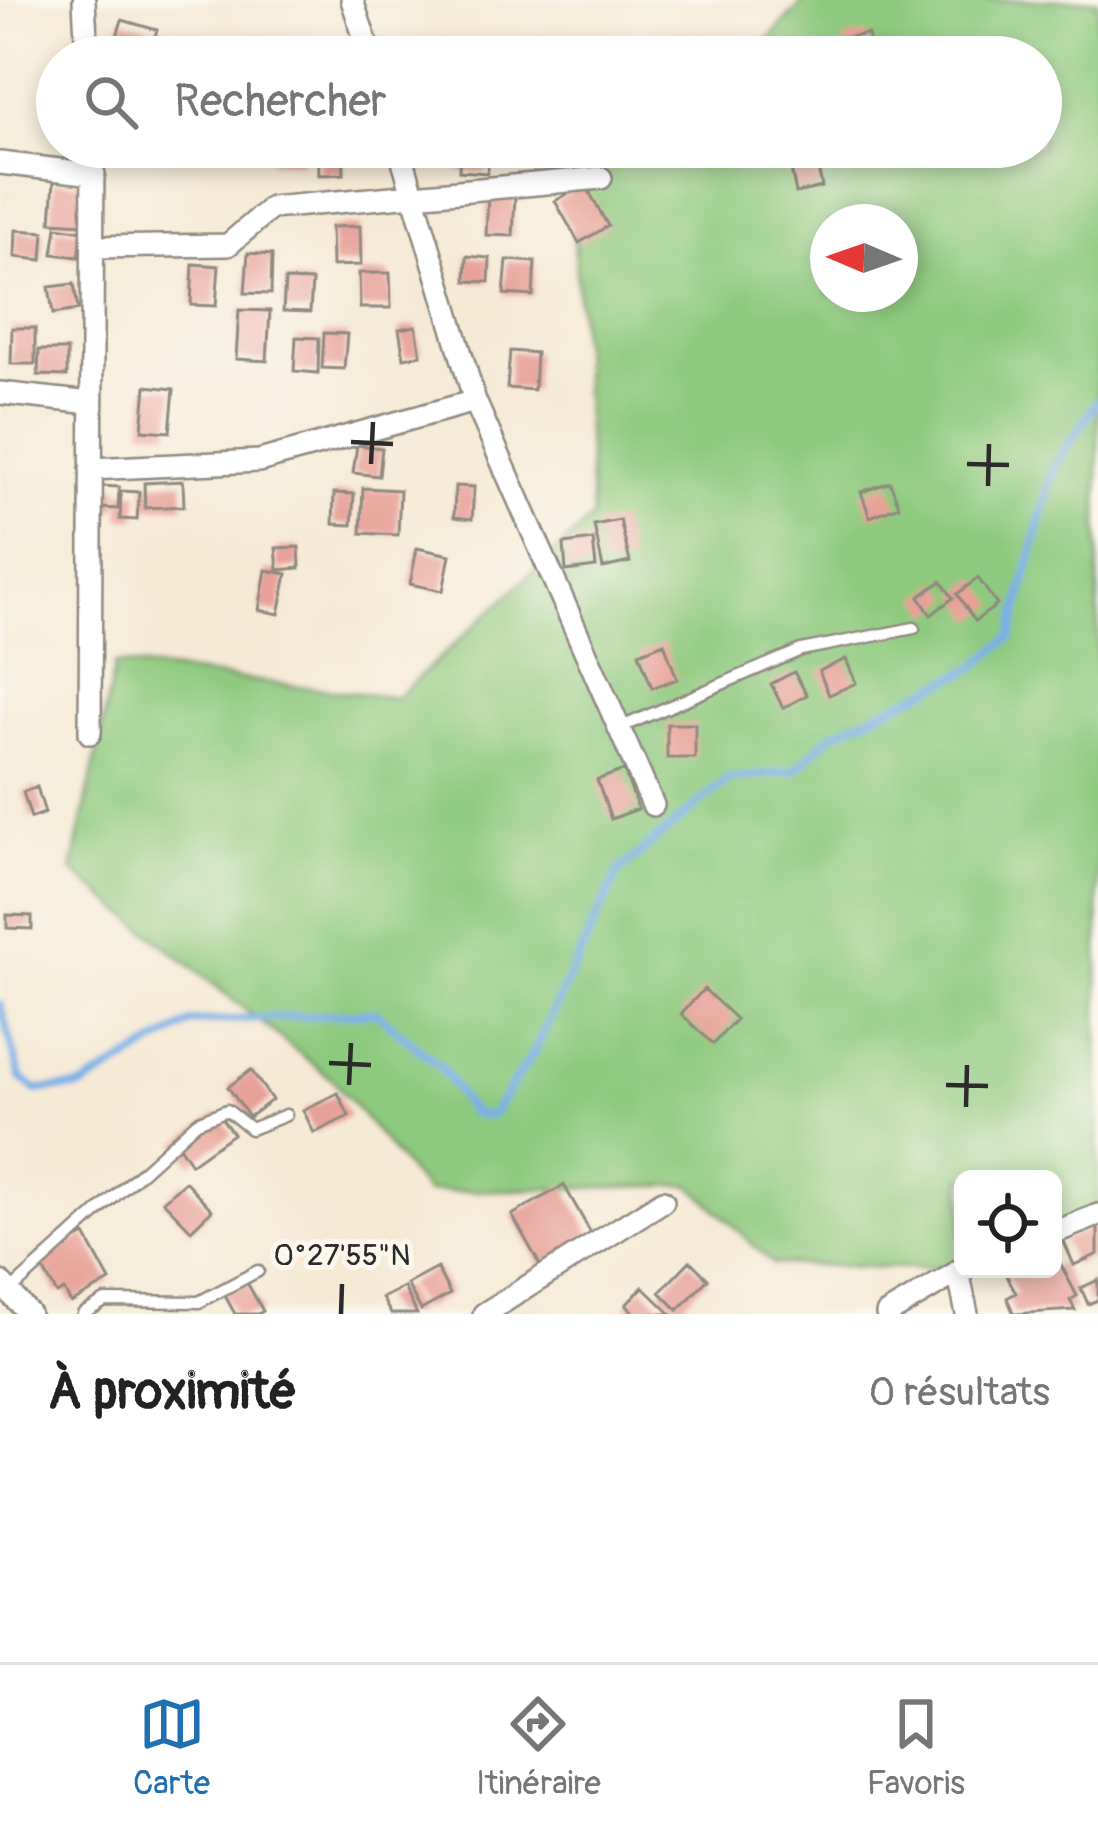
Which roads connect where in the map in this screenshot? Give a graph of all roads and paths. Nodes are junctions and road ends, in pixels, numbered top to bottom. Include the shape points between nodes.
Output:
1 (84, 0) edge
2 (352, 0) edge
3 (86, 36) edge
4 (363, 36) edge
5 (0, 163) edge
6 (36, 167) edge
7 (43, 168) edge
8 (94, 168) edge
9 (406, 168) edge
10 (94, 174) junction
11 (602, 178) dead end
12 (416, 197) junction
13 (93, 247) junction
14 (0, 393) edge
15 (476, 401) junction
16 (91, 403) junction
17 (91, 470) junction
18 (914, 628) dead end
19 (619, 728) junction
20 (90, 734) dead end
21 (653, 805) dead end
22 (286, 1115) dead end
23 (663, 1202) dead end
24 (1098, 1215) edge
25 (1062, 1229) edge
26 (258, 1270) dead end
27 (954, 1274) edge
28 (961, 1278) edge
29 (4, 1287) edge
30 (492, 1312) edge
31 (29, 1314) edge
32 (83, 1314) edge
33 (887, 1314) edge
34 (967, 1314) edge

1 - 3 street
2 - 4 street
5 - 6 street
7 - 10 street
8 - 10 street
9 - 12 street
10 - 13 street
11 - 12 street
12 - 13 street via 271,208 228,245
12 - 15 street
13 - 16 street
14 - 16 street
15 - 17 street via 259,460
15 - 19 street
16 - 17 street
17 - 20 street
18 - 19 lane via 801,650
19 - 21 street
22 - 29 lane via 251,1129 227,1110 197,1122
23 - 30 street
24 - 25 street
26 - 32 lane via 200,1302 105,1301
27 - 33 street
28 - 34 street
29 - 31 street

